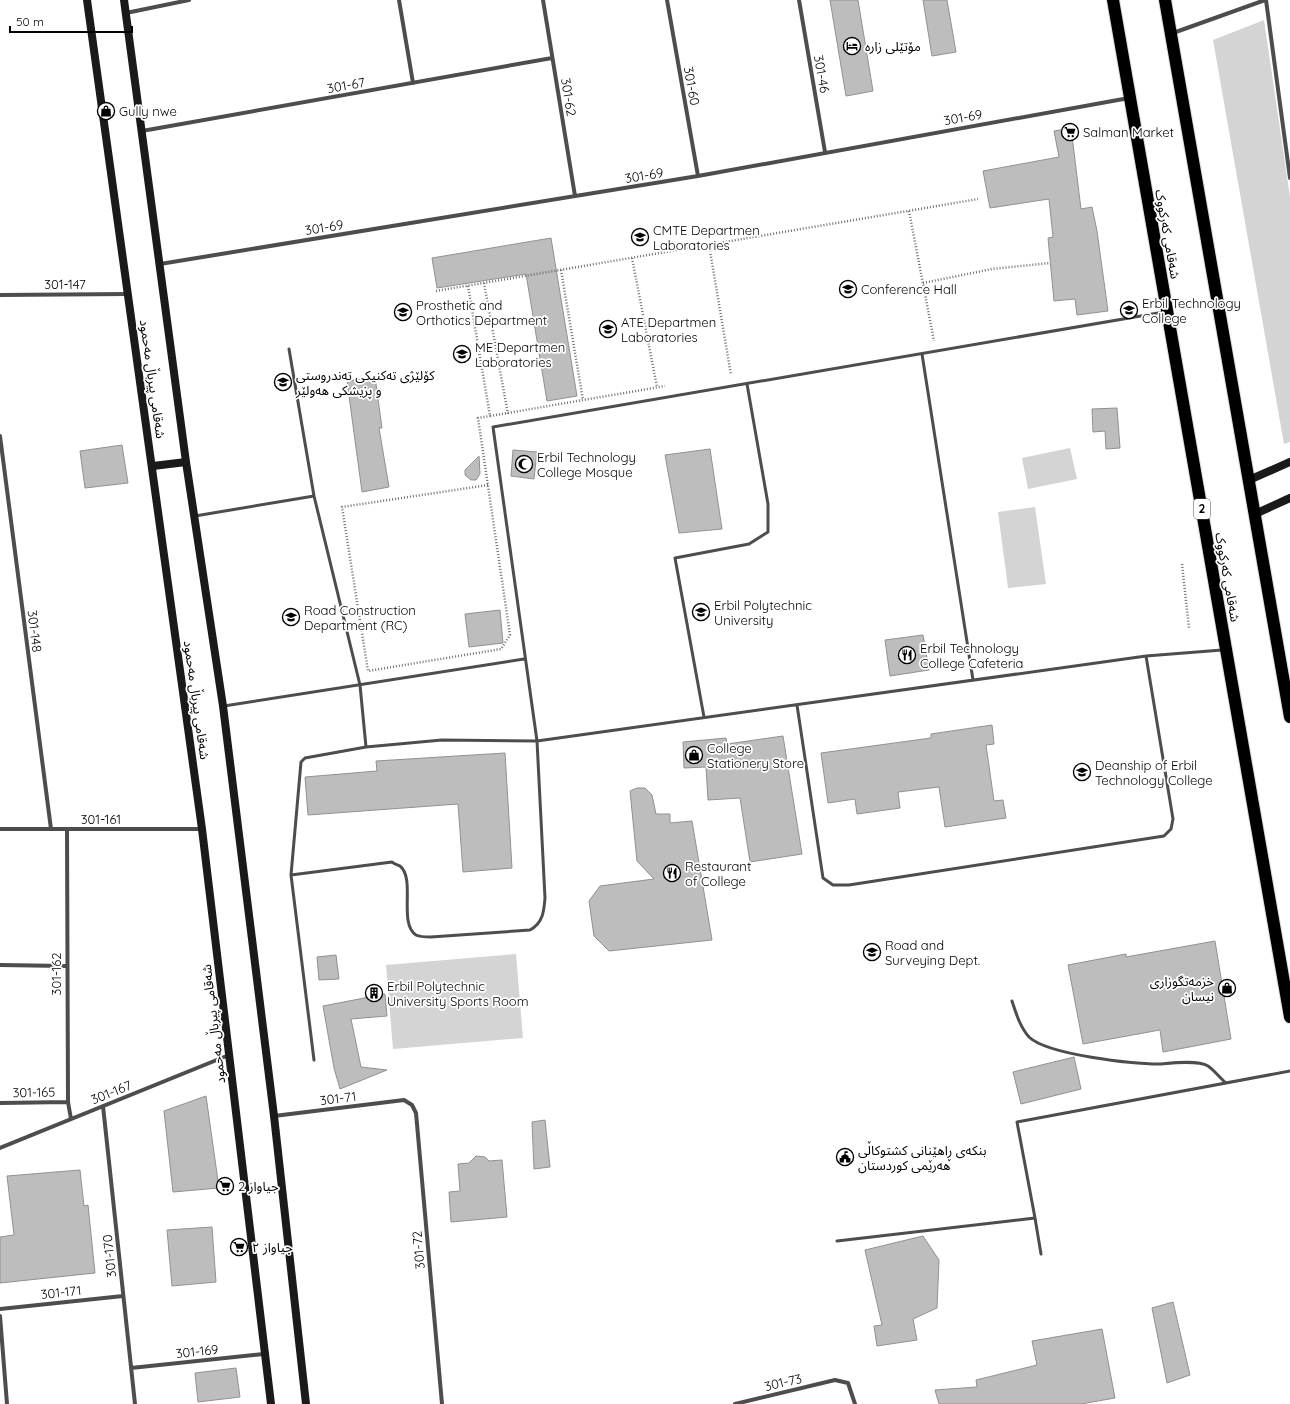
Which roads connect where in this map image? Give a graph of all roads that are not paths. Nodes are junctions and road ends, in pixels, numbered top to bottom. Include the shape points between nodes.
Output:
1 (87, 0) edge
2 (124, 0) edge
3 (189, 0) edge
4 (399, 0) edge
5 (543, 0) edge
6 (667, 0) edge
7 (799, 0) edge
8 (1113, 0) edge
9 (1165, 0) edge
10 (1265, 0) edge
11 (126, 13) junction
12 (1171, 34) junction
13 (552, 58) junction
14 (413, 83) junction
15 (1130, 98) junction
16 (142, 131) junction
17 (825, 152) junction
18 (698, 176) junction
19 (1290, 178) edge
20 (575, 196) junction
21 (160, 264) junction
22 (129, 294) junction
23 (0, 295) edge
24 (1167, 312) junction
25 (289, 349) dead end
26 (922, 354) junction
27 (747, 384) junction
28 (0, 436) edge
29 (186, 462) junction
30 (1290, 462) edge
31 (153, 466) junction
32 (1249, 480) junction
33 (314, 496) junction
34 (1290, 498) edge
35 (1255, 514) junction
36 (193, 517) junction
37 (1226, 649) junction
38 (1146, 656) junction
39 (524, 659) junction
40 (973, 680) junction
41 (360, 686) junction
42 (797, 705) junction
43 (223, 706) junction
44 (704, 717) junction
45 (1290, 717) edge
46 (537, 741) junction
47 (366, 748) junction
48 (202, 828) junction
49 (0, 829) edge
50 (51, 829) junction
51 (67, 829) junction
52 (291, 875) junction
53 (0, 965) edge
54 (66, 966) junction
55 (1012, 1001) dead end
56 (1290, 1017) edge
57 (229, 1055) junction
58 (314, 1060) dead end
59 (1290, 1071) edge
60 (1226, 1083) junction
61 (404, 1100) joint
62 (68, 1102) junction
63 (0, 1103) edge
64 (103, 1106) junction
65 (274, 1116) junction
66 (71, 1120) junction
67 (0, 1148) edge
68 (1035, 1218) junction
69 (838, 1241) dead end
70 (1040, 1254) dead end
71 (123, 1296) junction
72 (0, 1309) edge
73 (0, 1316) edge
74 (264, 1354) junction
75 (132, 1368) junction
76 (7, 1404) edge
77 (136, 1404) edge
78 (271, 1404) edge
79 (306, 1404) edge
80 (442, 1404) edge
81 (735, 1404) edge
82 (855, 1404) edge

1 - 22 main road, شەقامی پیرباڵ مەحمود
2 - 11 main road, شەقامی پیرباڵ مەحمود
3 - 11 street
4 - 14 street
5 - 13 street, 301-62
6 - 18 street, 301-60
7 - 17 street, 301-46
8 - 15 highway, شەقامی کەرکووک / 2
9 - 12 highway
10 - 12 street
10 - 19 street
11 - 16 main road, شەقامی پیرباڵ مەحمود
12 - 32 highway
13 - 14 street, 301-67
13 - 20 street, 301-62
14 - 16 street, 301-67
15 - 17 street, 301-69
15 - 24 highway, شەقامی کەرکووک / 2
16 - 21 main road, شەقامی پیرباڵ مەحمود
17 - 18 street, 301-69
18 - 20 street, 301-69
20 - 21 street, 301-69
21 - 29 main road, شەقامی پیرباڵ مەحمود
22 - 23 street, 301-147
22 - 31 main road, شەقامی پیرباڵ مەحمود
24 - 26 lane
24 - 37 highway, شەقامی کەرکووک / 2
25 - 33 lane
26 - 27 lane
26 - 40 lane
27 - 39 lane via 493,427
27 - 44 lane via 768,504 768,532 749,544 675,558
28 - 50 street, 301-148
29 - 31 main road
29 - 36 main road, شەقامی پیرباڵ مەحمود
30 - 32 main road
31 - 48 main road, شەقامی پیرباڵ مەحمود
32 - 35 highway
33 - 36 lane
33 - 41 lane
34 - 35 main road
35 - 45 highway
36 - 43 main road, شەقامی پیرباڵ مەحمود
37 - 38 lane
37 - 56 highway, شەقامی کەرکووک / 2
38 - 40 lane
38 - 42 lane via 1173,819 1171,828 1164,836 849,885 833,885 822,878
39 - 41 lane
39 - 46 lane
40 - 42 lane
41 - 43 lane
41 - 47 lane
42 - 44 lane
43 - 65 main road, شەقامی پیرباڵ مەحمود
44 - 46 lane
46 - 47 lane via 442,740
46 - 52 lane via 545,898 541,919 537,926 530,930 431,937 414,934 409,926 406,874 400,866 392,862
47 - 52 lane via 306,758 301,762
48 - 51 street, 301-161
48 - 57 main road, شەقامی پیرباڵ مەحمود
49 - 50 street, 301-161
50 - 51 street, 301-161
51 - 54 street, 301-162
52 - 58 lane
53 - 54 street
54 - 62 street, 301-162
55 - 60 lane via 1022,1028 1030,1038 1052,1048 1098,1058 1148,1064 1198,1063 1208,1066
57 - 64 street, 301-167
57 - 74 main road, شەقامی پیرباڵ مەحمود
59 - 60 lane
60 - 68 lane via 1018,1122
61 - 65 street, 301-71
61 - 80 street, 301-72 via 412,1105 416,1113
62 - 63 street, 301-165
62 - 66 street, 301-162
64 - 66 street, 301-167
64 - 71 street, 301-170
65 - 79 main road, شەقامی پیرباڵ مەحمود
66 - 67 street, 301-167
68 - 69 lane
68 - 70 lane
71 - 72 street, 301-171
71 - 75 street, 301-170
73 - 76 street
74 - 75 street, 301-169
74 - 78 main road, شەقامی پیرباڵ مەحمود
75 - 77 street, 301-170
81 - 82 street, 301-73 via 835,1380 848,1383

